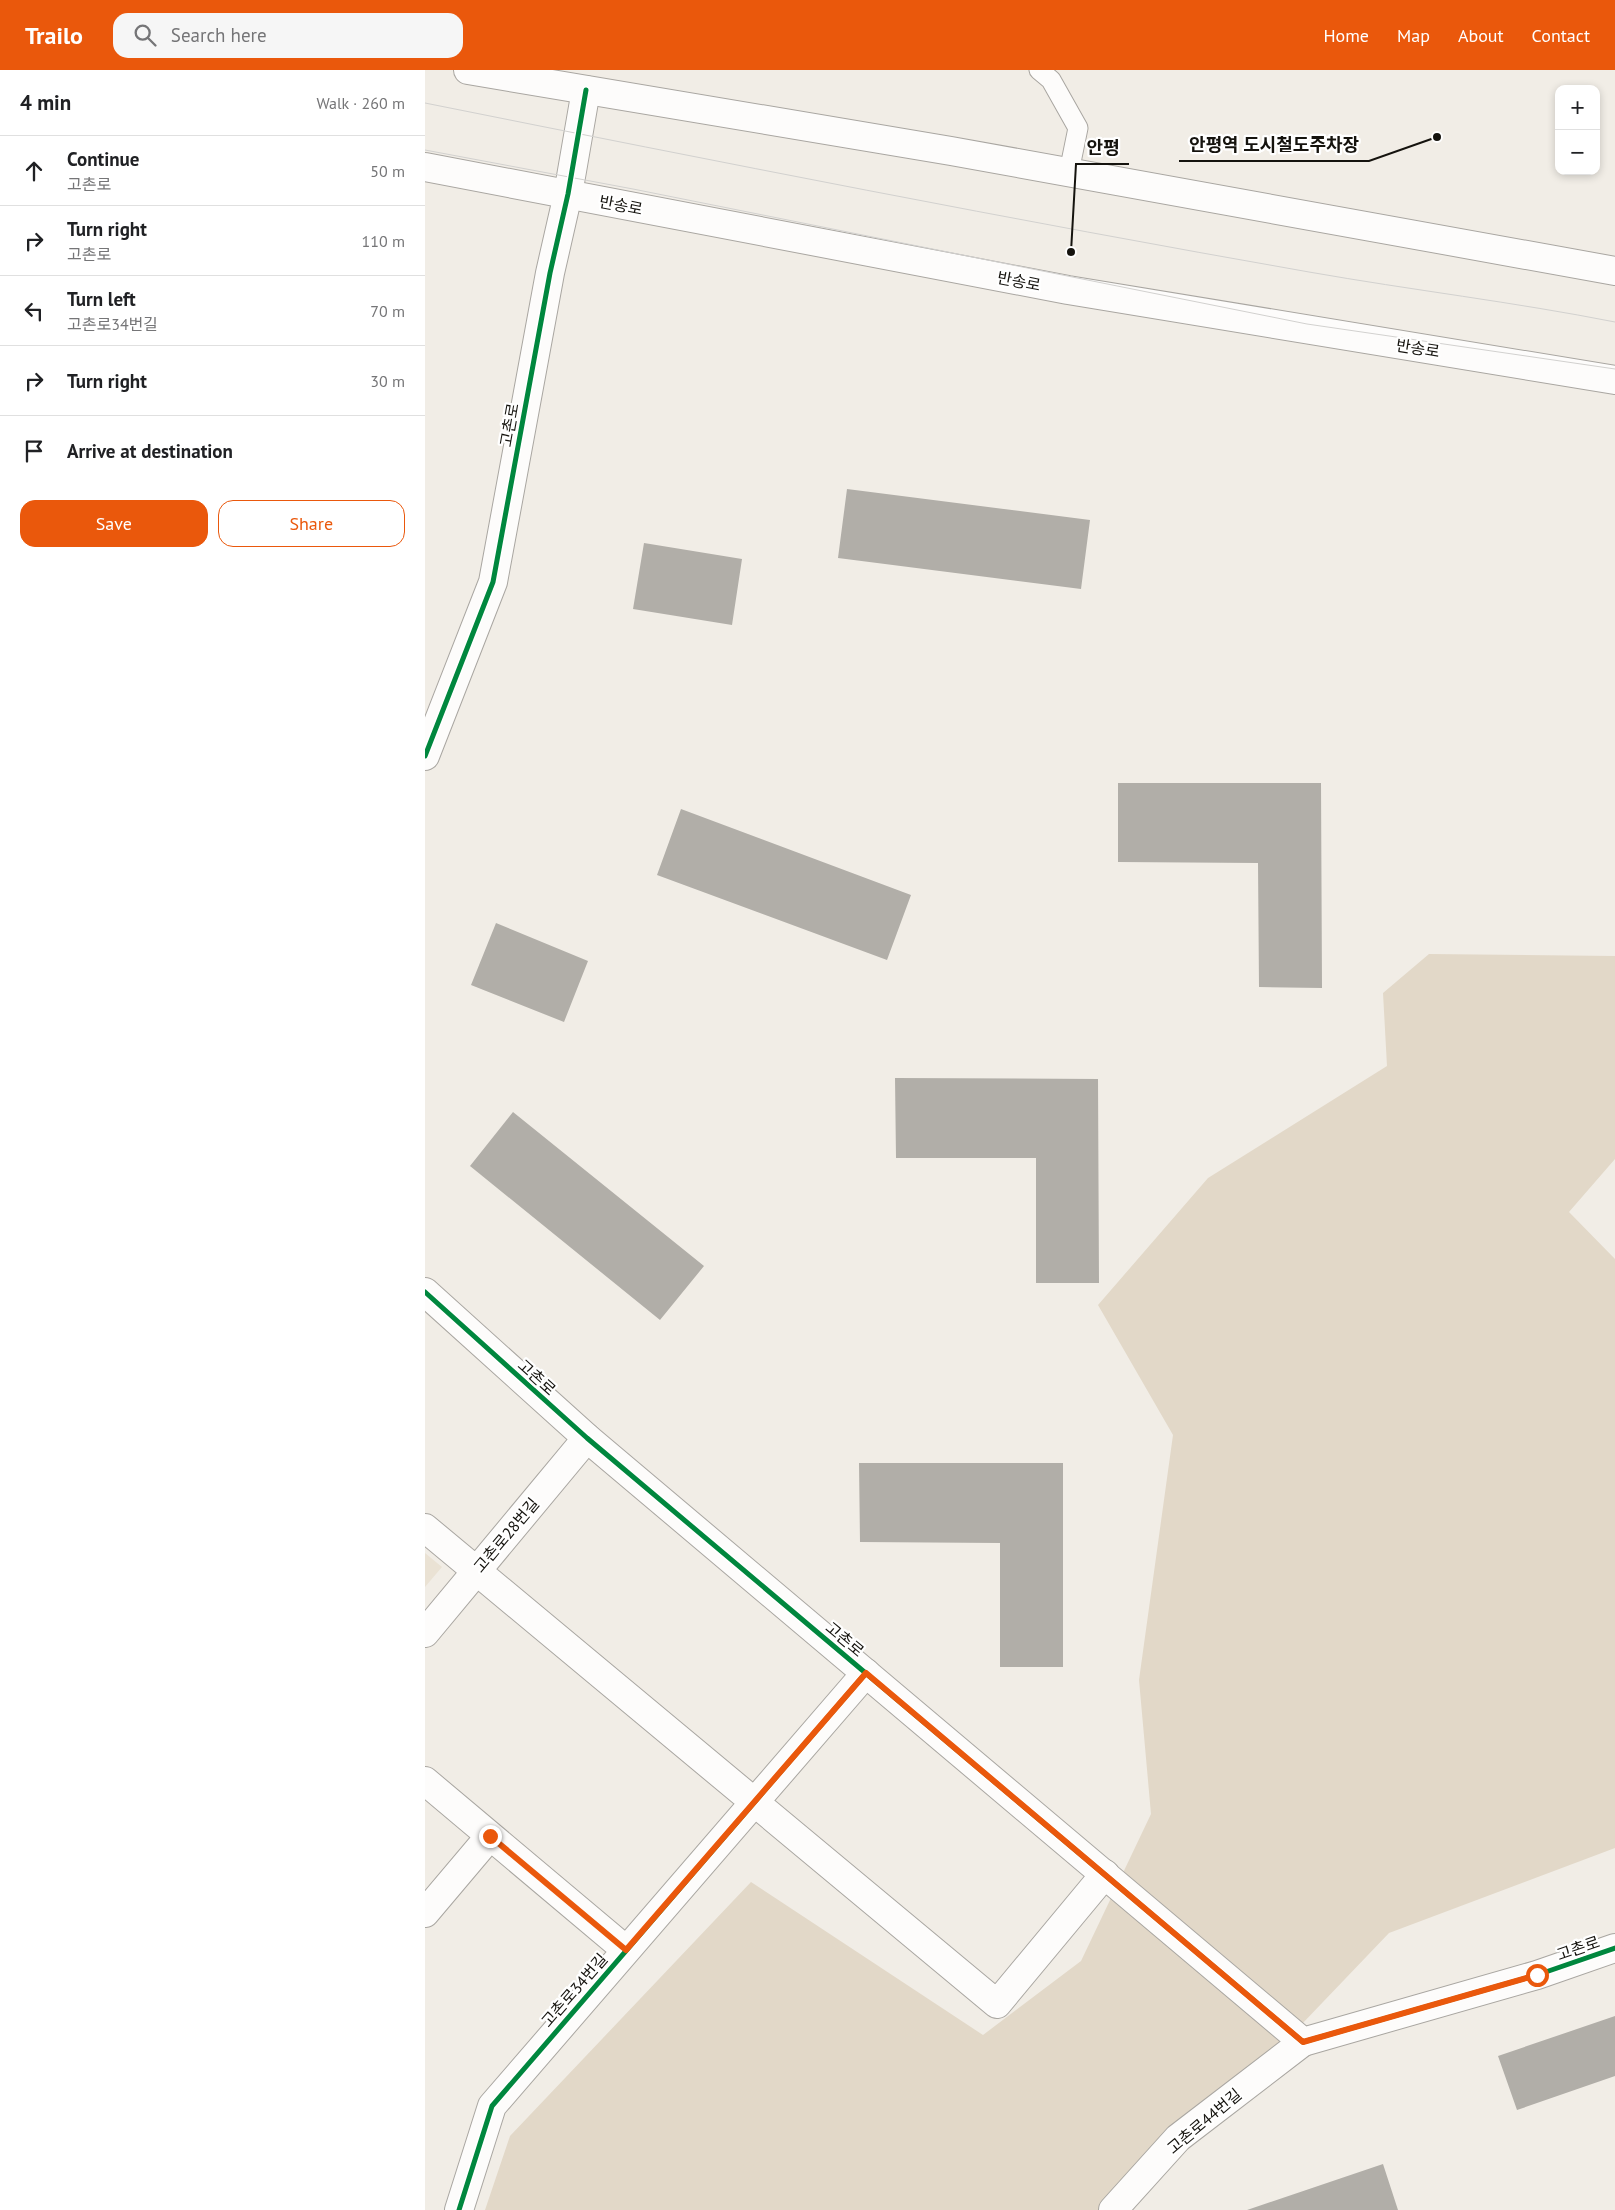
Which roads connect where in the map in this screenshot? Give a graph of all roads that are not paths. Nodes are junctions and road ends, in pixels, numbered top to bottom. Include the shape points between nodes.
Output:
1 (468, 70) edge
2 (1039, 70) edge
3 (586, 90) junction
4 (425, 167) edge
5 (1069, 172) junction
6 (567, 194) junction
7 (1615, 272) edge
8 (1615, 380) edge
9 (425, 756) edge
10 (425, 1292) edge
11 (587, 1438) junction
12 (425, 1528) edge
13 (476, 1571) junction
14 (425, 1633) edge
15 (866, 1673) junction
16 (425, 1781) edge
17 (754, 1802) junction
18 (490, 1836) junction
19 (1105, 1874) junction
20 (425, 1913) edge
21 (1615, 1948) edge
22 (626, 1950) junction
23 (1303, 2042) junction
24 (459, 2210) edge
25 (1113, 2210) edge

1 - 3 street
2 - 5 lane via 1051,80 1078,128
3 - 5 street
3 - 6 street, 고촌로
4 - 6 street, 반송로
5 - 7 street
6 - 8 street, 반송로 via 1068,290
6 - 9 street, 고촌로 via 493,582
10 - 11 street, 고촌로
11 - 13 street, 고촌로28번길
11 - 15 street, 고촌로
12 - 13 street
13 - 14 street, 고촌로28번길
13 - 17 street
15 - 17 street, 고촌로34번길
15 - 19 street, 고촌로
16 - 18 street
17 - 19 street via 997,2004
17 - 22 street, 고촌로34번길
18 - 20 street
18 - 22 street
19 - 23 street, 고촌로
21 - 23 street, 고촌로 via 1537,1975
22 - 24 street, 고촌로34번길 via 491,2106
23 - 25 street, 고촌로44번길 via 1178,2138

